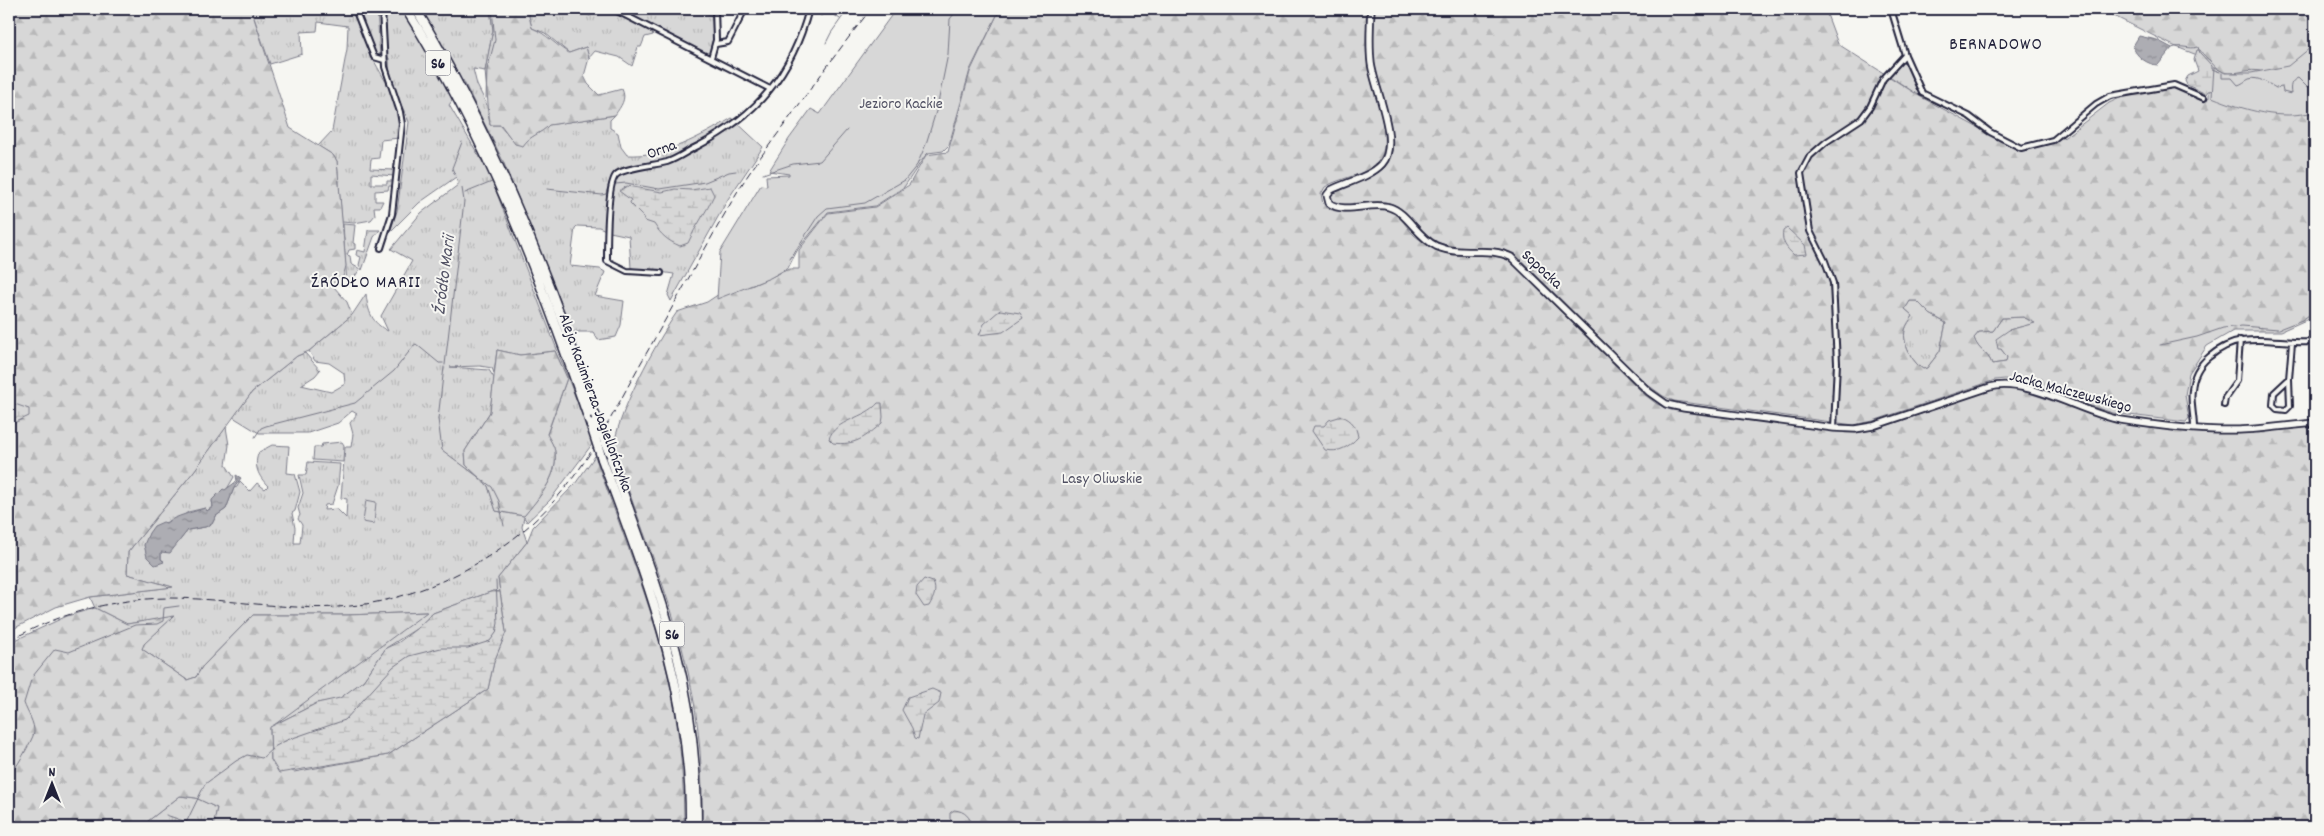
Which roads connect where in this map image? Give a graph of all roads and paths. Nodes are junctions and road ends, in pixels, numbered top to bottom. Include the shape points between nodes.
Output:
1 (355, 9) edge
2 (382, 9) edge
3 (406, 9) edge
4 (416, 9) edge
5 (613, 9) edge
6 (715, 9) edge
7 (745, 9) edge
8 (808, 9) edge
9 (1371, 9) edge
10 (1891, 9) edge
11 (716, 44) junction
12 (1905, 55) junction
13 (712, 58) junction
14 (384, 60) junction
15 (770, 89) junction
16 (2204, 98) dead end
17 (381, 248) dead end
18 (661, 273) dead end
19 (2240, 340) junction
20 (2315, 342) edge
21 (2292, 343) junction
22 (2289, 379) junction
23 (2224, 405) dead end
24 (1913, 412) joint
25 (2315, 423) edge
26 (1834, 428) junction
27 (2194, 428) junction
28 (690, 827) edge
29 (697, 827) edge

1 - 14 street via 374,57
2 - 14 street
3 - 28 highway, Aleja Kazimierza Jagiellończyka / S6, bridge via 454,92 506,200 652,598 669,653 686,746
4 - 29 highway, Aleja Kazimierza Jagiellończyka / S6, bridge via 459,83 534,250 662,603 681,672 693,746
5 - 13 street
6 - 11 street
7 - 11 street via 728,42
8 - 15 street via 793,55
9 - 26 main road, Sopocka via 1371,66 1386,120 1388,151 1385,160 1375,170 1331,190 1327,195 1329,203 1339,208 1388,206 1435,245 1461,253 1494,251 1511,257 1647,390 1666,404
10 - 12 street
11 - 13 street
12 - 16 street via 1926,97 1969,116 1990,132 2021,148 2053,140 2110,96 2174,85
12 - 26 street via 1883,79 1861,119 1810,156 1801,173 1810,231 1833,283 1837,363
13 - 15 street
14 - 17 street via 402,124 392,214
15 - 18 street, Orna via 751,111 724,132 678,158 616,175 611,196 606,261 627,271
19 - 21 street
19 - 23 street via 2237,381
19 - 27 street via 2220,348 2198,370 2192,391
20 - 21 street
21 - 22 street
22 - 22 street via 2273,396 2273,405 2277,409 2286,410 2290,406
24 - 26 main road, Sopocka via 1865,428
24 - 27 main road, Jacka Malczewskiego via 2008,384 2120,419
25 - 27 main road, Jacka Malczewskiego via 2240,430

